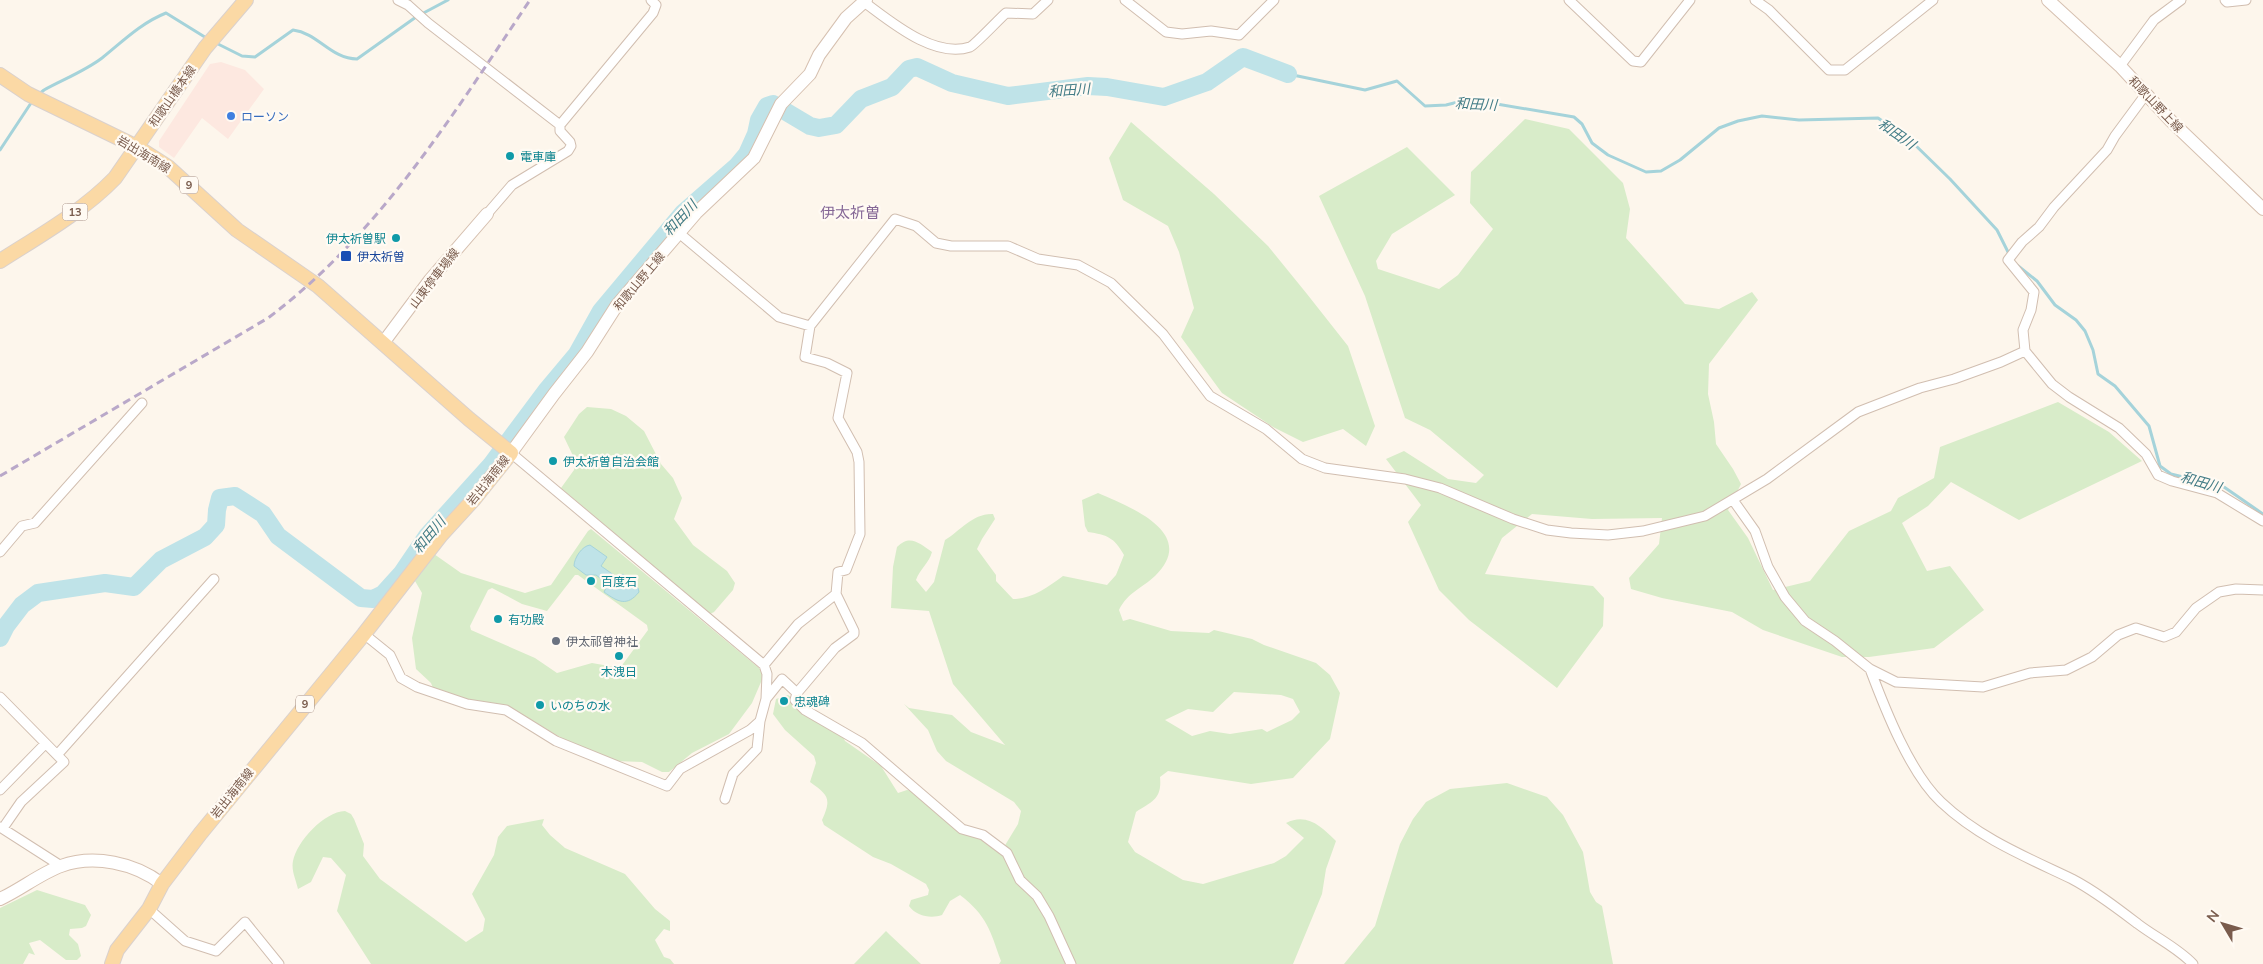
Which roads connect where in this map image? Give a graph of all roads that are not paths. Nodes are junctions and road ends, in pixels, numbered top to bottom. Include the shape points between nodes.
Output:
1 (246, 0) edge
2 (398, 0) edge
3 (650, 0) edge
4 (1048, 0) edge
5 (1124, 0) edge
6 (1274, 0) edge
7 (1569, 0) edge
8 (1690, 0) edge
9 (1755, 0) edge
10 (1933, 0) edge
11 (2048, 0) edge
12 (2181, 0) edge
13 (2225, 0) edge
14 (2246, 0) edge
15 (865, 1) edge
16 (2120, 66) junction
17 (0, 75) edge
18 (2146, 94) junction
19 (560, 125) junction
20 (137, 147) junction
21 (2263, 209) edge
22 (487, 214) joint
23 (678, 233) junction
24 (0, 261) edge
25 (810, 326) junction
26 (383, 344) junction
27 (2025, 351) junction
28 (142, 403) dead end
29 (506, 449) junction
30 (1733, 500) junction
31 (2263, 521) edge
32 (0, 552) edge
33 (214, 579) dead end
34 (2263, 590) edge
35 (836, 594) junction
36 (364, 634) junction
37 (764, 665) junction
38 (1870, 669) junction
39 (798, 693) junction
40 (0, 697) edge
41 (766, 699) junction
42 (760, 721) junction
43 (46, 744) junction
44 (57, 756) junction
45 (0, 790) edge
46 (725, 799) dead end
47 (2, 828) edge
48 (61, 866) junction
49 (162, 884) junction
50 (0, 899) edge
51 (149, 910) junction
52 (112, 964) edge
53 (279, 964) edge
54 (1071, 964) edge
55 (2193, 964) edge

1 - 20 main road, 和歌山橋本線 / 13 via 209,43
2 - 19 street
3 - 19 street via 656,5 653,13
4 - 15 street via 1033,14 1006,13 971,46 958,48 926,42 892,23
5 - 6 street via 1166,32 1211,31 1239,36
7 - 8 street via 1633,61 1641,62
9 - 10 street via 1829,70 1845,70
11 - 16 main road, 和歌山野上線
12 - 16 street via 2154,20
13 - 14 street
15 - 23 main road, 和歌山野上線 via 846,18 819,55 810,74 780,106 754,158
16 - 18 main road, 和歌山野上線
17 - 20 main road, 岩出海南線 / 9 via 28,94
18 - 21 main road, 和歌山野上線
18 - 27 street via 2108,150 2008,260 2034,292 2023,330
19 - 22 street via 560,131 570,142 568,151 512,184
20 - 24 main road, 和歌山橋本線 / 13 via 100,193
20 - 26 main road, 岩出海南線 / 9 via 168,167 237,230 312,281
22 - 26 main road, 山東停車場線 via 430,280
23 - 25 street via 780,316
23 - 29 main road, 和歌山野上線 via 617,305 587,352 554,394
25 - 30 street via 895,219 916,226 936,243 1008,246 1038,259 1078,265 1111,283 1163,334 1210,396 1266,429 1302,459 1315,465 1405,479 1440,488 1512,519 1570,533 1643,531 1705,516
25 - 35 street via 805,357 847,373 838,418 857,452 859,462 860,534 846,570 838,572
26 - 29 main road, 岩出海南線 / 9
27 - 30 street via 1858,412
27 - 31 street via 2052,384 2126,435 2146,454 2158,475 2217,493
28 - 32 street via 35,523 22,526
29 - 36 main road, 岩出海南線 / 9 via 474,499 441,535
29 - 37 street
30 - 38 street via 1755,531 1768,567 1785,597 1805,621
33 - 44 street
34 - 38 street via 2219,592 2196,608 2176,632 2164,637 2136,628 2118,636 2092,658 2066,670 2030,673 1983,687 1896,682
35 - 37 street via 798,624
35 - 39 street via 854,634 835,648
36 - 42 street via 390,655 401,678 417,687 467,704 512,713 556,741 667,786 680,770
36 - 49 main road, 岩出海南線 / 9
37 - 41 street
38 - 55 street via 1901,742 1940,802 1974,829 2011,851 2073,880 2108,901
39 - 41 street via 782,679
39 - 54 street via 795,700 805,710 862,743 962,829 983,836 1007,853 1020,880 1037,896 1049,916
40 - 43 street
41 - 42 street
42 - 46 street via 757,749 733,774
43 - 44 street
43 - 45 street
44 - 47 street via 64,762 21,802
47 - 48 street
48 - 49 main road via 90,861 112,862 148,873
48 - 50 main road
49 - 51 main road, 岩出海南線 / 9
51 - 52 main road, 岩出海南線 / 9 via 118,950
51 - 53 street via 185,941 216,951 245,922

